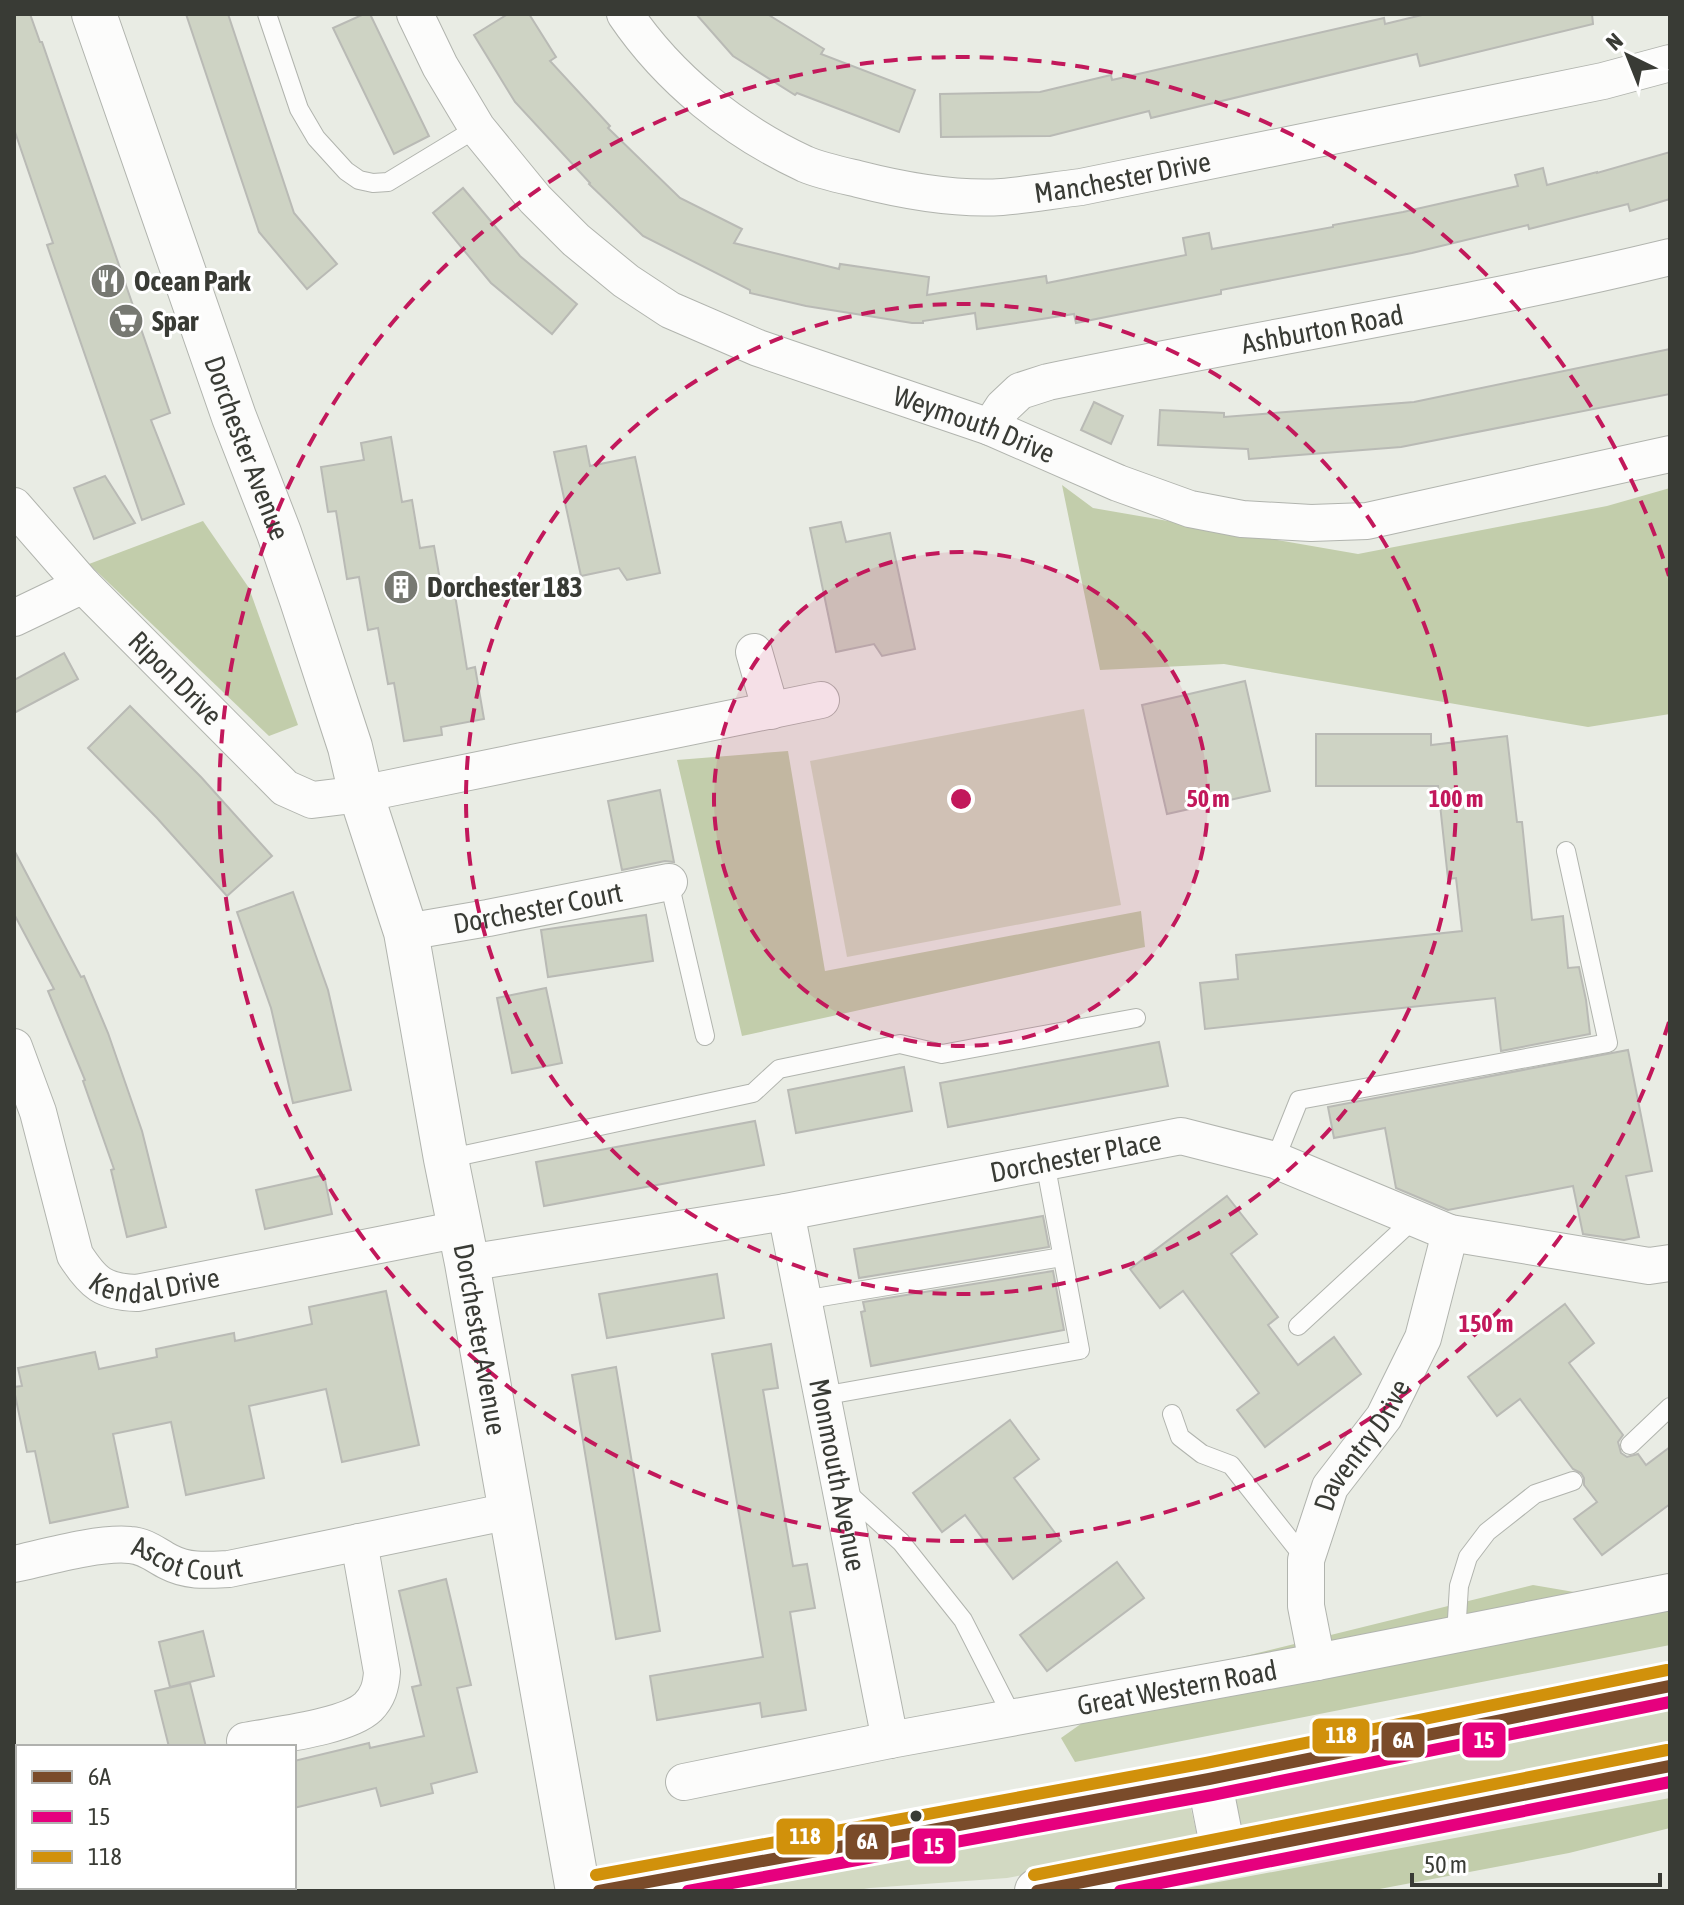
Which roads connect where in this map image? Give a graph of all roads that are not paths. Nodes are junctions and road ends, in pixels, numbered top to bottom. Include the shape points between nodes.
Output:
1 (94, 14) edge
2 (267, 14) edge
3 (415, 14) edge
4 (625, 14) edge
5 (1670, 63) edge
6 (477, 128) junction
7 (1670, 257) edge
8 (990, 427) junction
9 (1670, 454) edge
10 (14, 506) edge
11 (83, 585) junction
12 (14, 618) edge
13 (754, 652) dead end
14 (821, 700) dead end
15 (771, 711) junction
16 (361, 794) junction
17 (1566, 851) dead end
18 (669, 882) joint
19 (406, 932) junction
20 (1136, 1018) dead end
21 (705, 1036) dead end
22 (14, 1047) edge
23 (446, 1159) junction
24 (1275, 1160) junction
25 (1045, 1162) junction
26 (786, 1212) junction
27 (1415, 1218) junction
28 (1450, 1233) junction
29 (464, 1246) junction
30 (1062, 1257) junction
31 (1670, 1263) edge
32 (803, 1300) junction
33 (1298, 1326) dead end
34 (822, 1396) junction
35 (1670, 1407) edge
36 (1172, 1414) dead end
37 (1630, 1445) dead end
38 (1573, 1481) dead end
39 (840, 1487) junction
40 (510, 1511) junction
41 (359, 1542) junction
42 (1306, 1560) junction
43 (14, 1564) edge
44 (1670, 1592) edge
45 (1456, 1635) junction
46 (1317, 1662) junction
47 (1670, 1686) edge
48 (1013, 1718) junction
49 (890, 1740) junction
50 (245, 1741) dead end
51 (1670, 1766) edge
52 (1209, 1779) junction
53 (684, 1782) dead end
54 (1224, 1855) junction
55 (578, 1891) edge
56 (599, 1891) edge
57 (1037, 1891) edge

1 - 16 street, Dorchester Avenue via 279,533
2 - 6 lane via 299,109 316,138 359,180 388,182
3 - 6 street, Weymouth Drive
4 - 5 street, Manchester Drive via 698,96 772,147 842,175 938,195 1002,197 1081,187
6 - 8 street, Weymouth Drive via 576,240 670,310 758,348
7 - 8 street, Ashburton Road via 1421,312 1048,382 1020,391
8 - 9 street, Weymouth Drive via 1190,509 1311,523 1367,521
10 - 11 street, Ripon Drive
11 - 12 street
11 - 16 street, Ripon Drive via 285,788 312,800
13 - 15 street
14 - 15 street
15 - 16 street
16 - 19 street, Dorchester Avenue
17 - 24 lane via 1608,1043 1299,1100
18 - 19 street, Dorchester Court
18 - 21 lane
19 - 23 street, Dorchester Avenue
20 - 23 lane via 942,1054 900,1044 885,1047 779,1069 753,1093
22 - 29 street, Kendal Drive via 38,1112 75,1255 100,1285 118,1293
23 - 29 street, Dorchester Avenue
24 - 25 street, Dorchester Place via 1181,1136
24 - 27 street, Dorchester Place
25 - 26 street, Dorchester Place
25 - 30 lane
26 - 29 street, Dorchester Place
26 - 32 street, Monmouth Avenue
27 - 28 street, Dorchester Place
27 - 33 lane
28 - 31 street, Dorchester Place via 1649,1266
28 - 42 street, Daventry Drive via 1423,1338 1384,1417 1330,1487
29 - 40 street, Dorchester Avenue
30 - 32 lane
30 - 34 lane via 1080,1350
32 - 34 street, Monmouth Avenue
34 - 39 street, Monmouth Avenue
35 - 37 lane
36 - 42 lane via 1180,1437 1202,1454 1231,1465
38 - 45 lane via 1535,1494 1487,1532 1468,1557 1459,1586
39 - 48 lane via 901,1542 963,1620
39 - 49 street, Monmouth Avenue
40 - 41 street, Ascot Court
40 - 55 street, Dorchester Avenue
41 - 43 street, Ascot Court via 229,1569 188,1569 129,1545
41 - 50 street via 382,1672 377,1695 356,1716
42 - 46 street, Daventry Drive via 1306,1606
44 - 45 street, Great Western Road
45 - 46 street, Great Western Road
46 - 48 street, Great Western Road
47 - 52 street
48 - 49 street, Great Western Road
49 - 53 street, Great Western Road
51 - 54 street
52 - 54 street
52 - 56 street
54 - 57 street

